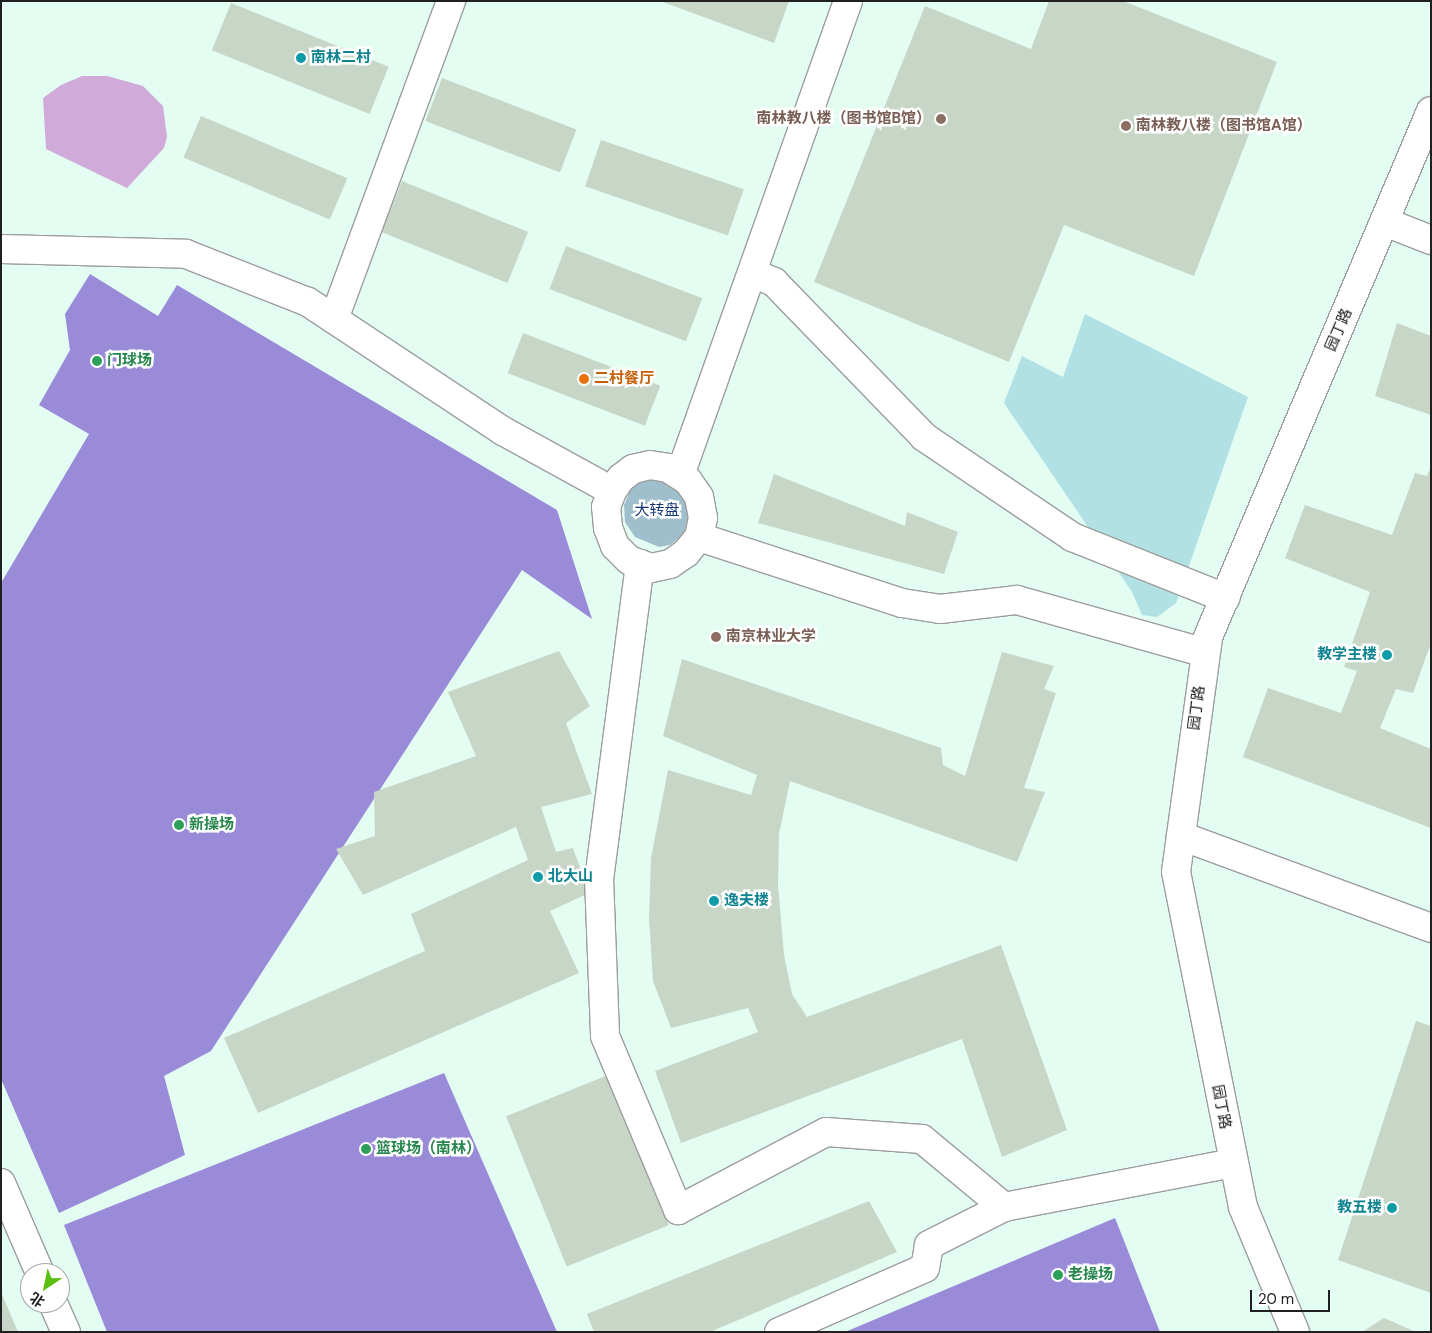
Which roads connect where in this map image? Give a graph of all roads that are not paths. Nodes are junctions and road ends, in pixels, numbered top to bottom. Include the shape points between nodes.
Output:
1 (451, 1) edge
2 (848, 1) edge
3 (1431, 111) edge
4 (1385, 222) junction
5 (1431, 240) edge
6 (1, 249) edge
7 (752, 273) junction
8 (334, 319) junction
9 (680, 476) junction
10 (612, 491) junction
11 (699, 537) junction
12 (640, 564) junction
13 (1225, 598) junction
14 (1205, 653) junction
15 (1181, 836) junction
16 (1431, 928) edge
17 (1232, 1163) junction
18 (1, 1182) edge
19 (1004, 1207) junction
20 (36, 1263) edge
21 (57, 1313) edge
22 (66, 1332) edge
23 (779, 1332) edge
24 (1295, 1332) edge

1 - 8 lane
2 - 7 lane
3 - 4 lane, 园丁路
4 - 5 lane
4 - 13 lane, 园丁路
6 - 8 lane via 186,254 308,302
7 - 9 lane
7 - 13 lane via 774,282 924,437 1072,537
8 - 10 lane via 503,431
9 - 10 lane via 668,468 650,465 627,473
9 - 11 lane via 699,497 704,518
10 - 12 lane via 606,507 608,528 615,546 629,560
11 - 12 lane via 686,553 670,564 650,568
11 - 14 lane via 902,603 940,609 1017,600
12 - 19 lane via 599,878 605,1036 678,1210 826,1132 922,1139
13 - 14 lane, 园丁路 via 1208,637
14 - 15 lane, 园丁路
15 - 16 lane
15 - 17 lane, 园丁路 via 1176,872
17 - 19 lane
17 - 24 lane, 园丁路 via 1243,1207
18 - 20 lane
19 - 23 lane via 929,1245 925,1268
21 - 22 lane

